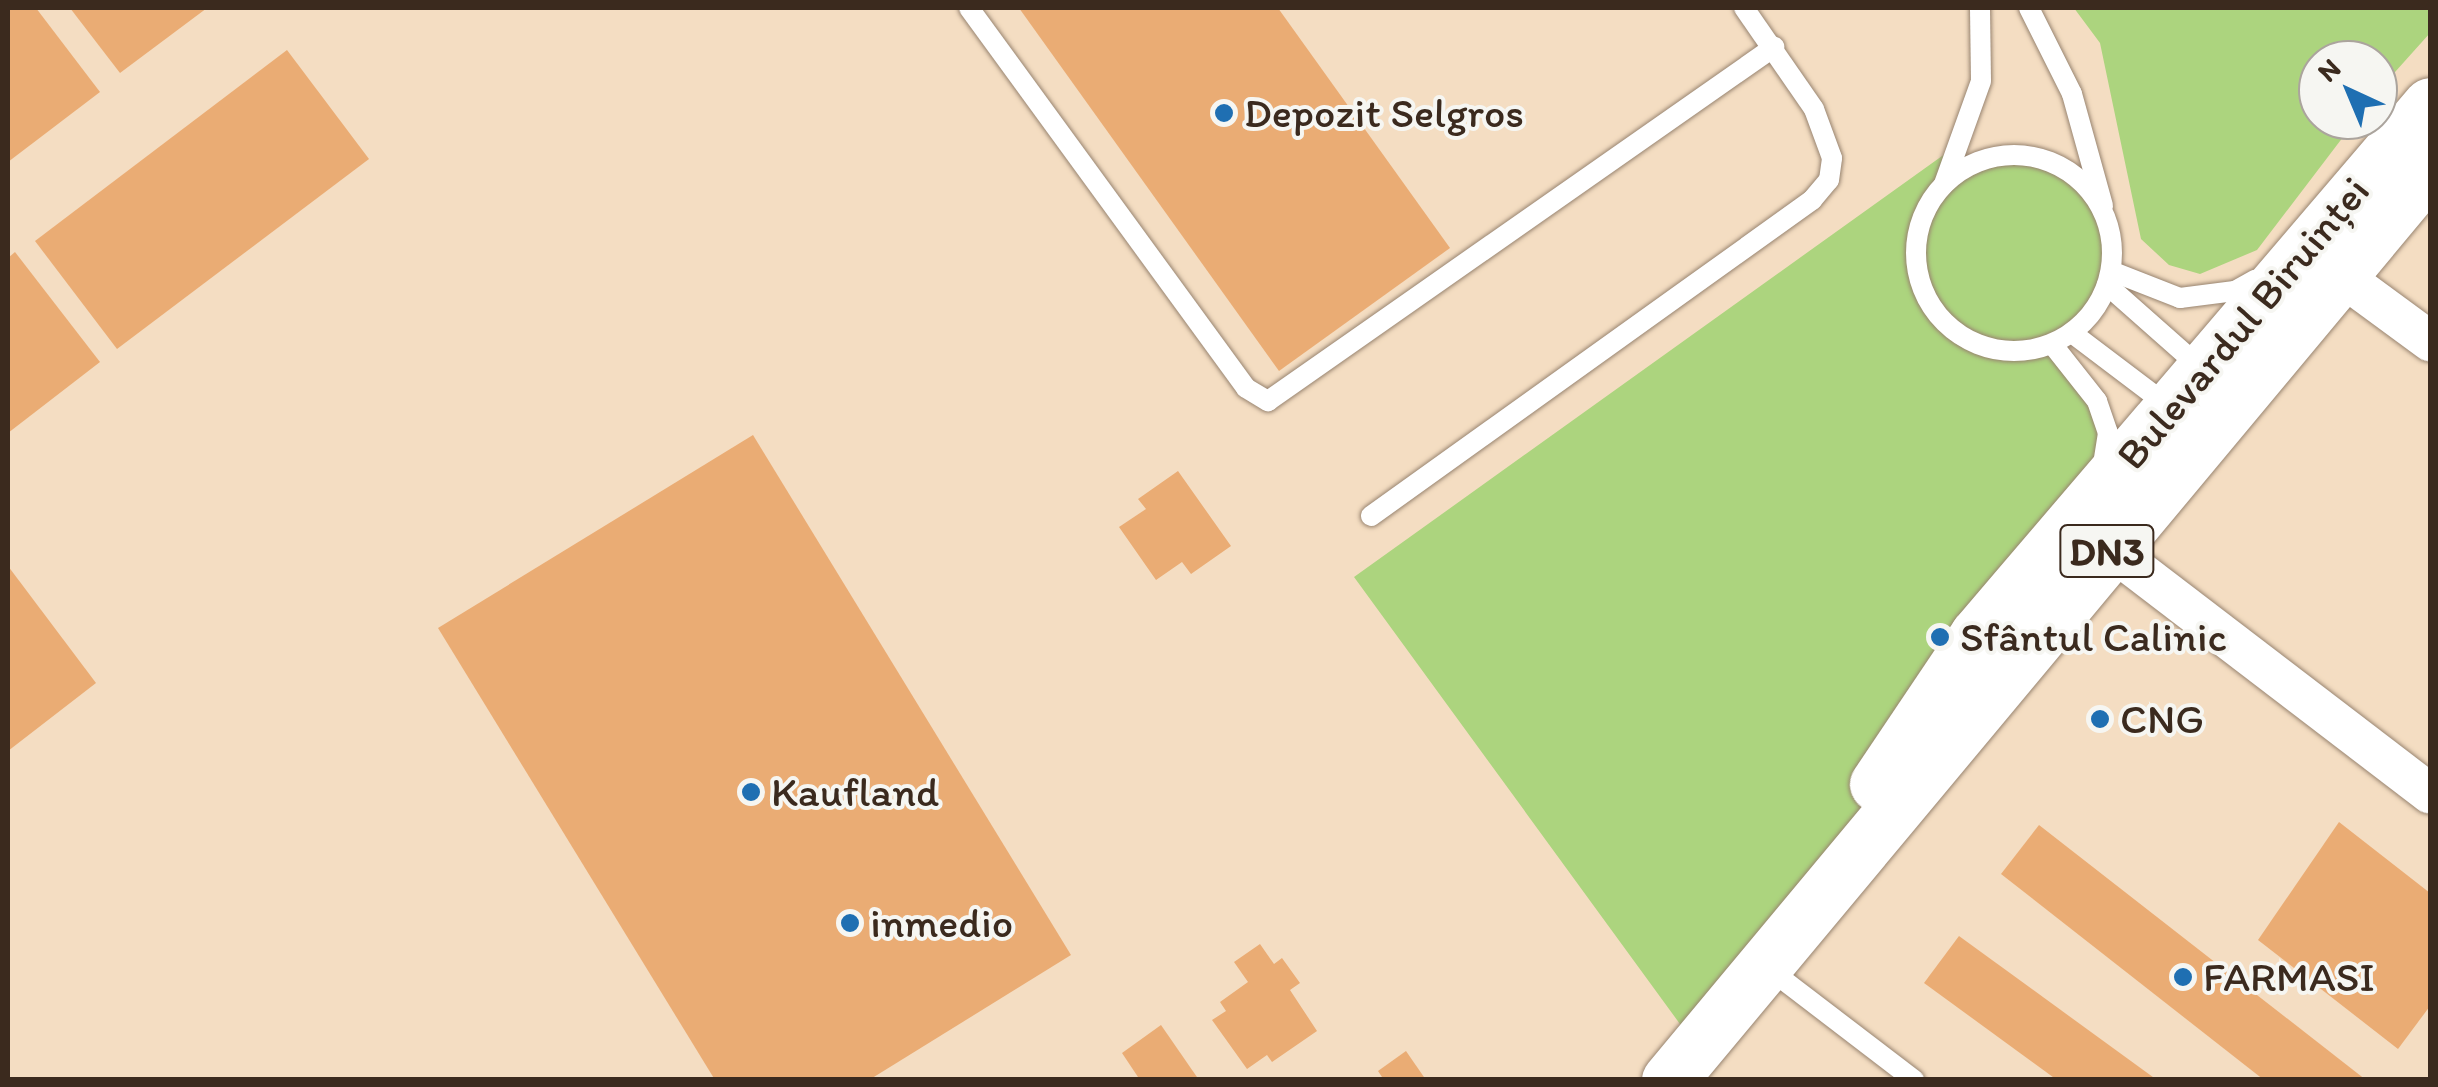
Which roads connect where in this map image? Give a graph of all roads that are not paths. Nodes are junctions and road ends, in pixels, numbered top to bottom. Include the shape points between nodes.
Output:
1 (969, 8) edge
2 (1744, 8) edge
3 (1980, 8) edge
4 (2029, 8) edge
5 (1774, 47) junction
6 (2430, 105) edge
7 (2430, 167) edge
8 (1944, 184) junction
9 (2104, 213) junction
10 (2331, 253) junction
11 (2109, 278) junction
12 (2072, 333) junction
13 (2430, 341) edge
14 (2052, 344) junction
15 (2203, 403) junction
16 (1371, 516) dead end
17 (2092, 535) junction
18 (2430, 794) edge
19 (1775, 951) junction
20 (1670, 1080) edge
21 (1914, 1080) edge

1 - 5 lane via 1246,388 1268,401
2 - 5 lane
3 - 8 lane via 1981,81
4 - 9 lane via 2072,94
5 - 16 lane via 1827,136 1832,158 1820,190
6 - 10 main road, Bulevardul Biruinței / DN3
7 - 10 main road, Bulevardul Biruinței / DN3
8 - 9 lane via 1966,167 2018,155 2070,172
8 - 14 lane via 1925,212 1916,244 1918,278 1932,309 1956,334 1986,348 2020,352
9 - 11 lane
10 - 11 lane via 2204,297 2152,292
10 - 13 street
10 - 15 main road, Bulevardul Biruinței / DN3
11 - 12 lane
11 - 15 lane
12 - 14 lane
12 - 15 lane
14 - 17 lane via 2086,381 2108,433
15 - 17 main road, Bulevardul Biruinței / DN3
17 - 18 street
17 - 19 main road, Bulevardul Biruinței / DN3 via 1944,677
19 - 20 main road, Bulevardul Biruinței / DN3
19 - 21 lane

